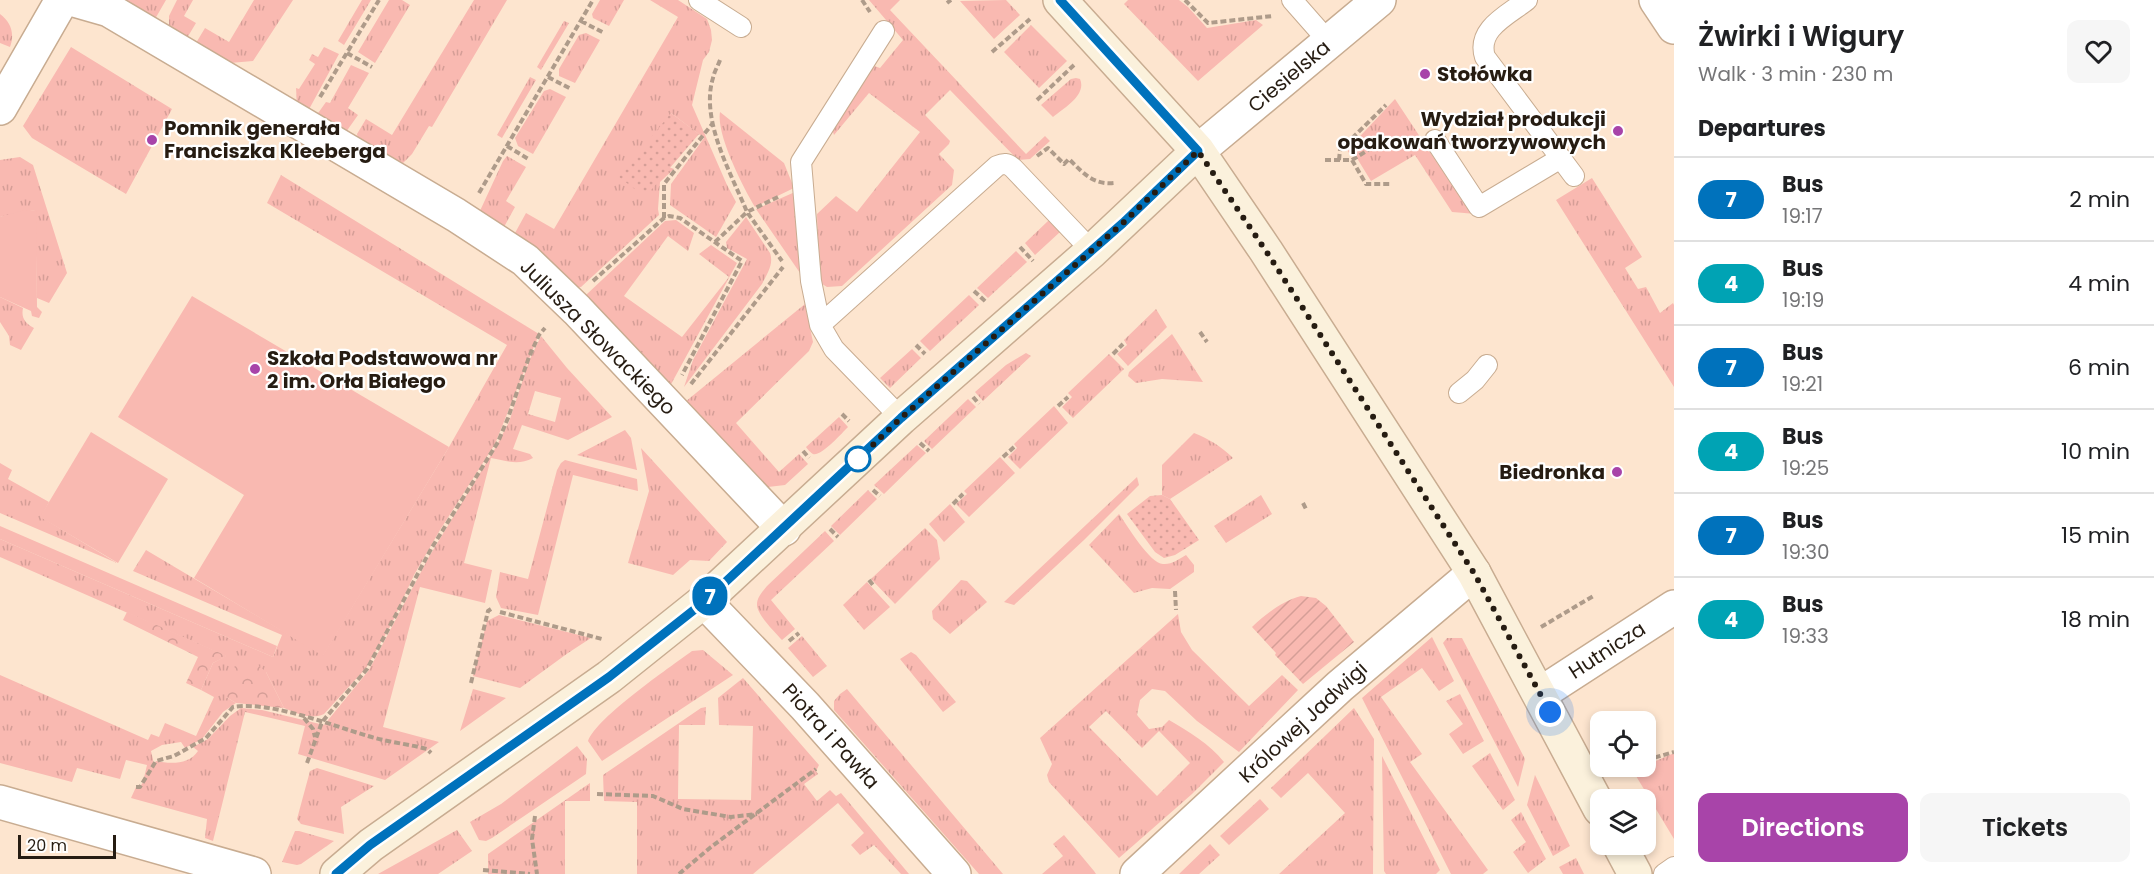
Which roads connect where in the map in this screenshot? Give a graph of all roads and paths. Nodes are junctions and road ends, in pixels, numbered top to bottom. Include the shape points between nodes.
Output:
1 (62, 0) edge
2 (74, 0) edge
3 (379, 0) edge
4 (593, 0) edge
5 (699, 0) edge
6 (1060, 0) edge
7 (1185, 0) edge
8 (1292, 0) edge
9 (1379, 0) edge
10 (1527, 0) edge
11 (1656, 0) edge
12 (1275, 15) dead end
13 (1030, 19) dead end
14 (581, 21) junction
15 (741, 27) dead end
16 (1674, 27) edge
17 (884, 31) dead end
18 (604, 33) dead end
19 (1329, 42) junction
20 (992, 52) dead end
21 (347, 53) junction
22 (720, 60) dead end
23 (1074, 65) dead end
24 (372, 67) dead end
25 (548, 77) junction
26 (571, 89) dead end
27 (320, 97) dead end
28 (1037, 100) dead end
29 (1386, 105) dead end
30 (0, 108) edge
31 (713, 123) junction
32 (1386, 139) dead end
33 (1435, 140) dead end
34 (507, 146) junction
35 (1198, 151) junction
36 (1561, 158) junction
37 (530, 160) dead end
38 (1325, 160) dead end
39 (1339, 160) junction
40 (1352, 160) junction
41 (1006, 163) junction
42 (1574, 176) dead end
43 (1118, 183) dead end
44 (1392, 184) dead end
45 (481, 189) dead end
46 (747, 212) junction
47 (664, 218) junction
48 (716, 242) junction
49 (1020, 247) dead end
50 (1092, 251) junction
51 (1034, 261) dead end
52 (784, 265) junction
53 (812, 286) junction
54 (585, 287) dead end
55 (974, 291) dead end
56 (988, 304) dead end
57 (820, 326) junction
58 (545, 328) dead end
59 (1200, 332) dead end
60 (1207, 342) dead end
61 (1123, 344) dead end
62 (1113, 354) dead end
63 (1487, 365) dead end
64 (677, 385) dead end
65 (685, 392) dead end
66 (1459, 393) dead end
67 (1068, 397) dead end
68 (1058, 406) dead end
69 (901, 418) junction
70 (1014, 447) dead end
71 (1003, 457) dead end
72 (963, 494) dead end
73 (1303, 503) dead end
74 (953, 504) dead end
75 (1307, 511) dead end
76 (783, 529) junction
77 (1474, 573) junction
78 (869, 580) dead end
79 (873, 585) dead end
80 (1175, 591) dead end
81 (1595, 595) dead end
82 (704, 602) junction
83 (1674, 607) edge
84 (491, 609) dead end
85 (1176, 610) dead end
86 (500, 612) dead end
87 (1540, 627) dead end
88 (606, 640) dead end
89 (471, 683) dead end
90 (1540, 694) junction
91 (330, 712) junction
92 (302, 716) junction
93 (309, 718) junction
94 (322, 722) junction
95 (315, 738) junction
96 (1674, 752) edge
97 (431, 753) dead end
98 (1656, 757) edge
99 (307, 763) dead end
100 (824, 765) dead end
101 (136, 787) dead end
102 (1590, 790) edge
103 (597, 794) dead end
104 (0, 802) edge
105 (758, 814) junction
106 (534, 816) dead end
107 (1625, 855) edge
108 (1674, 867) edge
109 (483, 870) dead end
110 (254, 874) edge
111 (336, 874) edge
112 (530, 874) edge
113 (537, 874) edge
114 (679, 874) edge
115 (954, 874) edge
116 (1137, 874) edge
117 (1635, 874) edge
118 (1664, 874) edge

1 - 30 street
2 - 76 street, Juliusza Słowackiego via 109,10 456,215 525,260
3 - 21 path
4 - 14 path
5 - 15 lane
6 - 35 street
7 - 12 path via 1208,23
8 - 19 lane
9 - 19 street, Ciesielska
10 - 36 lane via 1488,31 1482,47 1485,57
11 - 16 street
13 - 20 path
14 - 18 path
14 - 25 path
17 - 53 lane via 801,162
19 - 35 street, Ciesielska
21 - 24 path
21 - 27 path
22 - 31 path via 712,79
23 - 28 path
25 - 26 path
25 - 34 path
29 - 39 path via 1340,150
31 - 46 path
31 - 47 path via 664,184
32 - 40 path
33 - 36 lane via 1479,207
34 - 37 path
34 - 45 path
35 - 50 street
35 - 77 street
36 - 42 lane
38 - 39 path
39 - 40 path
40 - 44 path via 1366,184
41 - 43 path via 1030,162 1048,148 1064,164 1069,159 1088,178 1105,184
41 - 50 lane
41 - 57 lane via 997,166
46 - 48 path
46 - 52 path
47 - 48 path via 680,218
47 - 54 path
48 - 64 path via 742,261
49 - 51 path
50 - 69 street
52 - 53 path
52 - 65 path
53 - 57 lane
55 - 56 path
57 - 69 lane via 834,349
58 - 91 path via 529,357 498,442 431,549 367,669
59 - 60 path
61 - 62 path
63 - 66 lane
67 - 68 path
69 - 76 street
70 - 71 path
72 - 74 path
73 - 75 path
76 - 82 street
77 - 90 street
77 - 116 street, Królowej Jadwigi via 1340,686
78 - 79 path
80 - 85 path
81 - 87 path
82 - 111 street via 609,677 370,845
82 - 115 street, Piotra i Pawła via 805,705
83 - 90 street, Hutnicza
84 - 89 path
86 - 88 path
90 - 102 street
91 - 93 path via 317,719
91 - 94 path
92 - 93 path
92 - 95 path via 314,729
92 - 101 path via 244,705 233,707 206,738 156,761 144,783
93 - 94 path
94 - 95 path
94 - 97 path
95 - 99 path
96 - 98 path
100 - 105 path
103 - 105 path via 653,796 683,808 731,817
104 - 110 street
105 - 114 path
106 - 113 path via 532,839
107 - 117 street
108 - 118 lane
109 - 112 path

